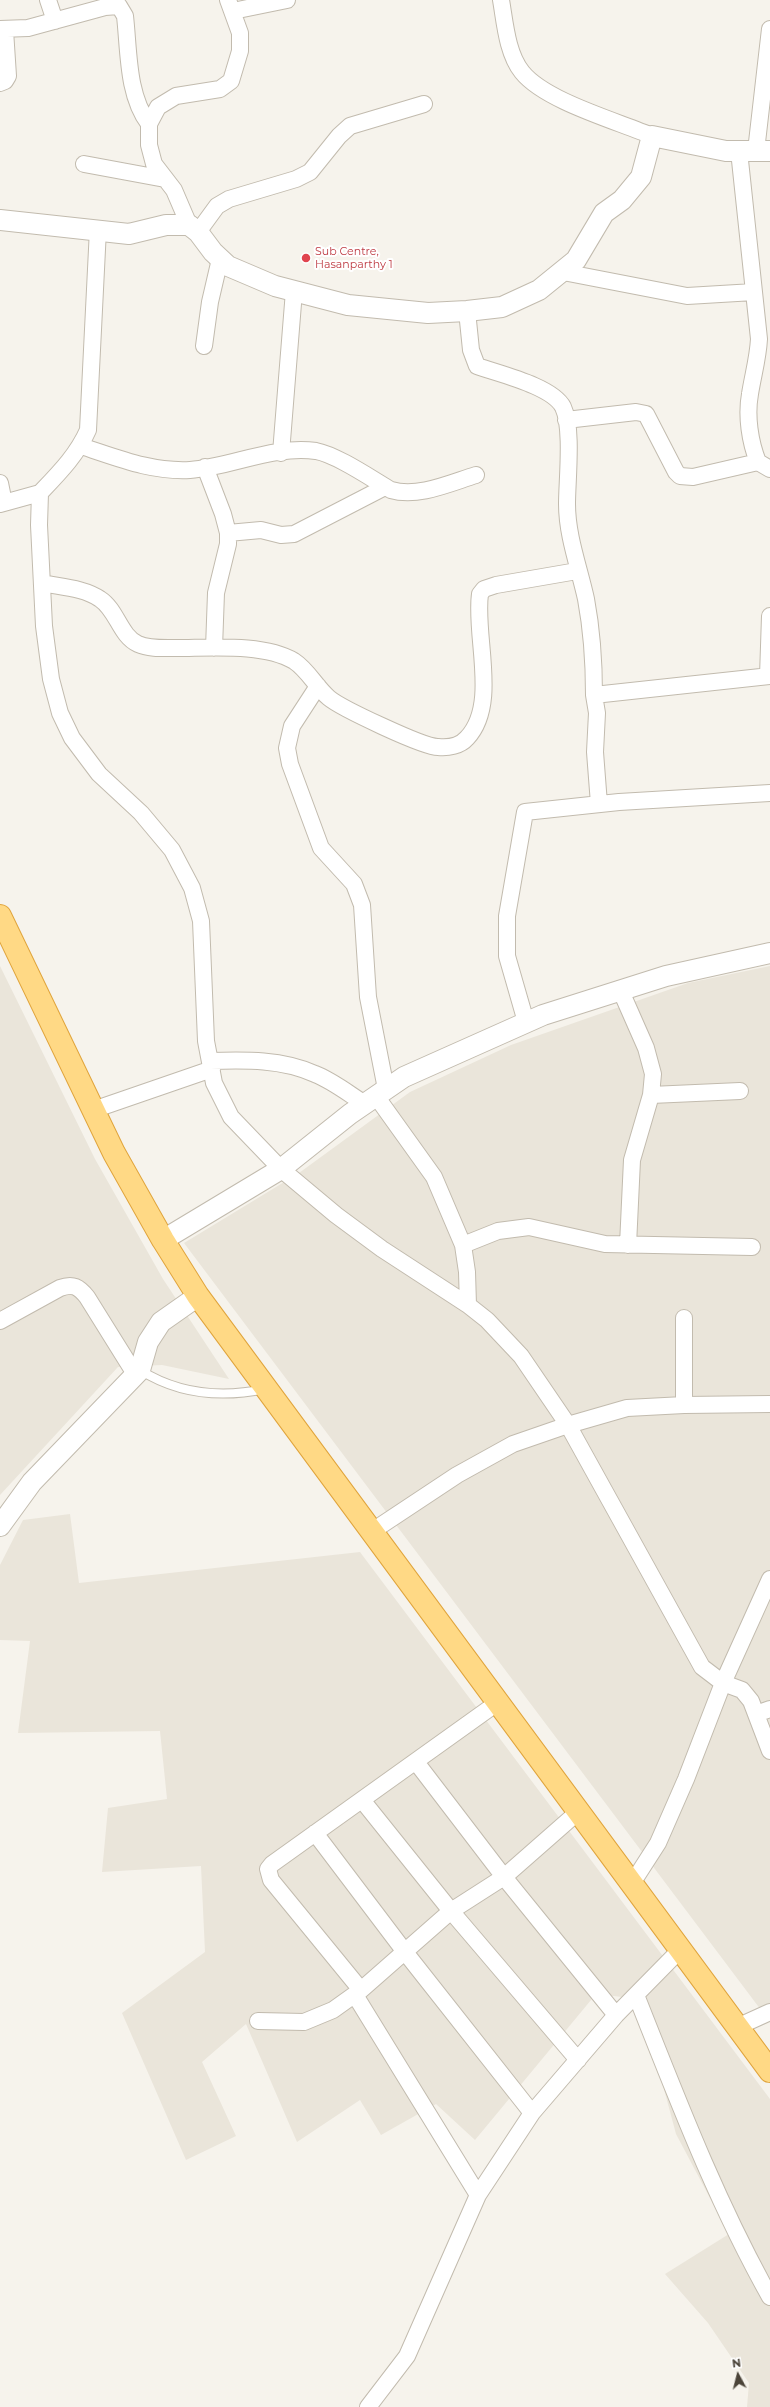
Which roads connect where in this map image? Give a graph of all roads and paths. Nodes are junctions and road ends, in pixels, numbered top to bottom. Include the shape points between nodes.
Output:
1 (48, 0) edge
2 (287, 0) edge
3 (501, 0) edge
4 (87, 6) edge
5 (231, 6) edge
6 (54, 21) junction
7 (770, 29) edge
8 (2, 30) edge
9 (0, 83) edge
10 (424, 104) dead end
11 (149, 124) junction
12 (652, 136) junction
13 (755, 151) edge
14 (84, 164) dead end
15 (165, 179) junction
16 (0, 220) edge
17 (193, 229) junction
18 (98, 230) junction
19 (220, 259) junction
20 (563, 272) junction
21 (294, 291) junction
22 (754, 292) junction
23 (467, 311) junction
24 (204, 346) dead end
25 (566, 420) junction
26 (81, 446) junction
27 (281, 453) junction
28 (764, 466) edge
29 (205, 467) junction
30 (476, 475) dead end
31 (0, 484) edge
32 (385, 487) junction
33 (40, 493) junction
34 (2, 504) edge
35 (228, 532) junction
36 (577, 571) junction
37 (42, 583) junction
38 (770, 616) edge
39 (214, 648) junction
40 (769, 676) edge
41 (318, 686) junction
42 (594, 695) junction
43 (770, 793) edge
44 (599, 804) junction
45 (0, 916) edge
46 (770, 953) edge
47 (620, 989) junction
48 (526, 1022) junction
49 (211, 1065) junction
50 (740, 1091) dead end
51 (651, 1095) junction
52 (376, 1097) junction
53 (93, 1110) junction
54 (281, 1169) junction
55 (163, 1240) junction
56 (628, 1245) junction
57 (463, 1246) junction
58 (752, 1247) dead end
59 (198, 1296) junction
60 (468, 1305) junction
61 (684, 1318) dead end
62 (0, 1321) edge
63 (138, 1372) junction
64 (265, 1389) junction
65 (770, 1404) edge
66 (684, 1405) junction
67 (568, 1425) junction
68 (0, 1526) edge
69 (371, 1532) junction
70 (770, 1579) edge
71 (723, 1683) junction
72 (497, 1703) junction
73 (763, 1711) edge
74 (770, 1751) edge
75 (416, 1762) junction
76 (362, 1800) junction
77 (578, 1812) junction
78 (315, 1833) junction
79 (504, 1877) junction
80 (631, 1885) junction
81 (451, 1911) junction
82 (680, 1950) junction
83 (405, 1952) junction
84 (358, 1992) junction
85 (636, 1995) junction
86 (770, 2012) edge
87 (616, 2015) junction
88 (258, 2020) dead end
89 (737, 2027) junction
90 (578, 2060) junction
91 (770, 2071) edge
92 (532, 2113) junction
93 (478, 2195) junction
94 (770, 2297) edge
95 (368, 2407) edge

1 - 6 street
2 - 5 street
3 - 12 street via 514,59 522,72 536,86
4 - 6 street
4 - 11 street via 114,5 123,9 134,96
5 - 11 street via 240,33 240,51 231,81 220,89 176,96 158,107
6 - 8 street via 28,28
7 - 13 street
8 - 9 street via 8,76
10 - 17 street via 350,126 310,172 296,179 229,199
11 - 15 street via 149,145 154,164
12 - 13 street via 726,151
12 - 20 street via 641,177 622,200 604,213 576,260
13 - 22 street
14 - 15 street
15 - 17 street via 174,190
16 - 18 street
17 - 18 street via 166,225 128,234
17 - 19 street
18 - 26 street via 91,405 88,430
19 - 21 street via 274,286
19 - 24 street via 210,302
20 - 22 street via 687,296
20 - 23 street via 539,290 502,307
21 - 23 street via 348,305 428,313
21 - 27 street
22 - 28 street via 758,355 749,396 749,415 751,438
23 - 25 street via 471,350 477,366 548,392 563,407
25 - 28 street via 636,412 646,414 680,476 693,477
25 - 36 street via 568,516
26 - 29 street via 142,467 172,470
26 - 33 street
27 - 29 street
27 - 32 street via 301,451 329,455
29 - 35 street via 224,514
30 - 32 street via 411,493 401,493
31 - 34 street
32 - 35 street via 294,534 281,535 261,530
33 - 34 street
33 - 37 street
35 - 39 street via 228,544 216,593
36 - 41 street via 484,588 480,594 483,700 480,718 466,740 458,744 436,748 423,744 336,703
36 - 42 street via 586,598 594,653
37 - 39 street via 78,590 100,599 116,616 128,637 144,647
37 - 49 street via 50,672 60,713 72,738 100,774 141,813 172,850 192,888 201,921 206,1041
38 - 40 street
39 - 41 street via 263,651 280,655 294,661
40 - 42 street
41 - 52 street via 292,726 286,748 321,848 354,884 362,905
42 - 44 street via 597,713 595,752
43 - 44 street
44 - 48 street via 525,812 507,916 507,956
45 - 53 highway
46 - 47 street
47 - 48 street
47 - 51 street via 651,1062
48 - 52 street via 404,1077
49 - 52 street via 255,1060 287,1064
49 - 53 street
49 - 54 street via 214,1083 231,1117
50 - 51 street
51 - 56 street via 632,1160
52 - 54 street
52 - 57 street via 434,1177
53 - 55 highway
54 - 55 street
54 - 60 street via 382,1249
55 - 59 highway
56 - 57 street via 587,1242 529,1227 498,1231
56 - 58 street
57 - 60 street
59 - 63 street via 161,1322 148,1342
59 - 64 highway
60 - 67 street via 487,1320 520,1356
61 - 66 street
62 - 63 street via 68,1284 74,1286 87,1297
63 - 64 lane via 177,1388 228,1394
63 - 68 street via 32,1482
64 - 69 highway
65 - 66 street
66 - 67 street via 627,1408
67 - 69 street via 513,1444 457,1474
67 - 71 street via 702,1667
69 - 72 highway
70 - 71 street
71 - 73 street via 742,1690
71 - 80 street via 686,1779 658,1842
72 - 75 street
72 - 77 highway
73 - 74 street
75 - 76 street
75 - 79 street
76 - 78 street
76 - 81 street
77 - 79 street
77 - 80 highway
78 - 83 street
78 - 84 street via 272,1864 268,1875
79 - 81 street
79 - 87 street
80 - 82 highway
81 - 83 street
81 - 90 street
82 - 85 street
82 - 89 highway
83 - 84 street
83 - 92 street
84 - 88 street via 333,2010 304,2022
84 - 93 street
85 - 87 street
85 - 94 street via 694,2141 746,2255
86 - 89 street
87 - 90 street
89 - 91 highway
90 - 92 street
92 - 93 street
93 - 95 street via 407,2356

